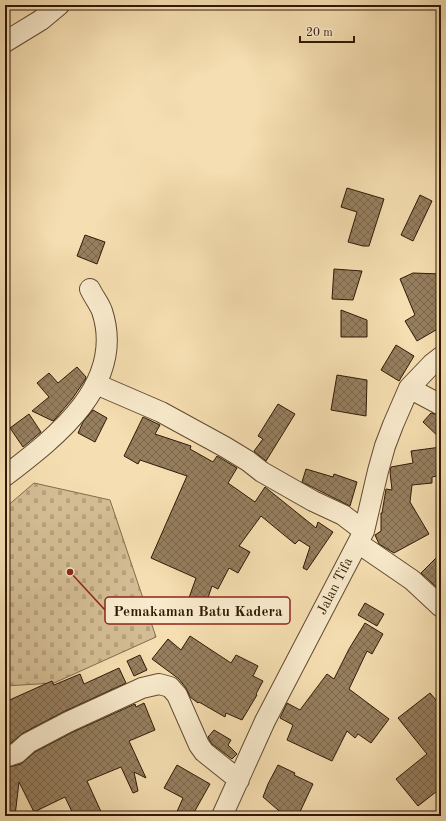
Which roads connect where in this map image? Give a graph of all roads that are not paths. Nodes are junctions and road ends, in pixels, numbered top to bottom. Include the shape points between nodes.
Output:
1 (59, 5) edge
2 (5, 42) edge
3 (90, 289) dead end
4 (441, 357) edge
5 (96, 384) junction
6 (409, 388) junction
7 (441, 405) edge
8 (5, 476) edge
9 (361, 537) junction
10 (441, 607) edge
11 (5, 757) edge
12 (239, 780) junction
13 (222, 816) edge

1 - 2 street via 41,20
3 - 5 street via 101,310 107,339 104,363
4 - 6 street, Jalan Tifa
5 - 8 street via 68,423
5 - 9 street via 161,412 313,501 343,515
6 - 7 street
6 - 9 street, Jalan Tifa via 385,446
9 - 10 street
9 - 12 street, Jalan Tifa via 265,721
11 - 12 street via 17,754 28,743 62,724 142,688 159,684 170,687 177,695 204,752
12 - 13 street, Jalan Tifa

